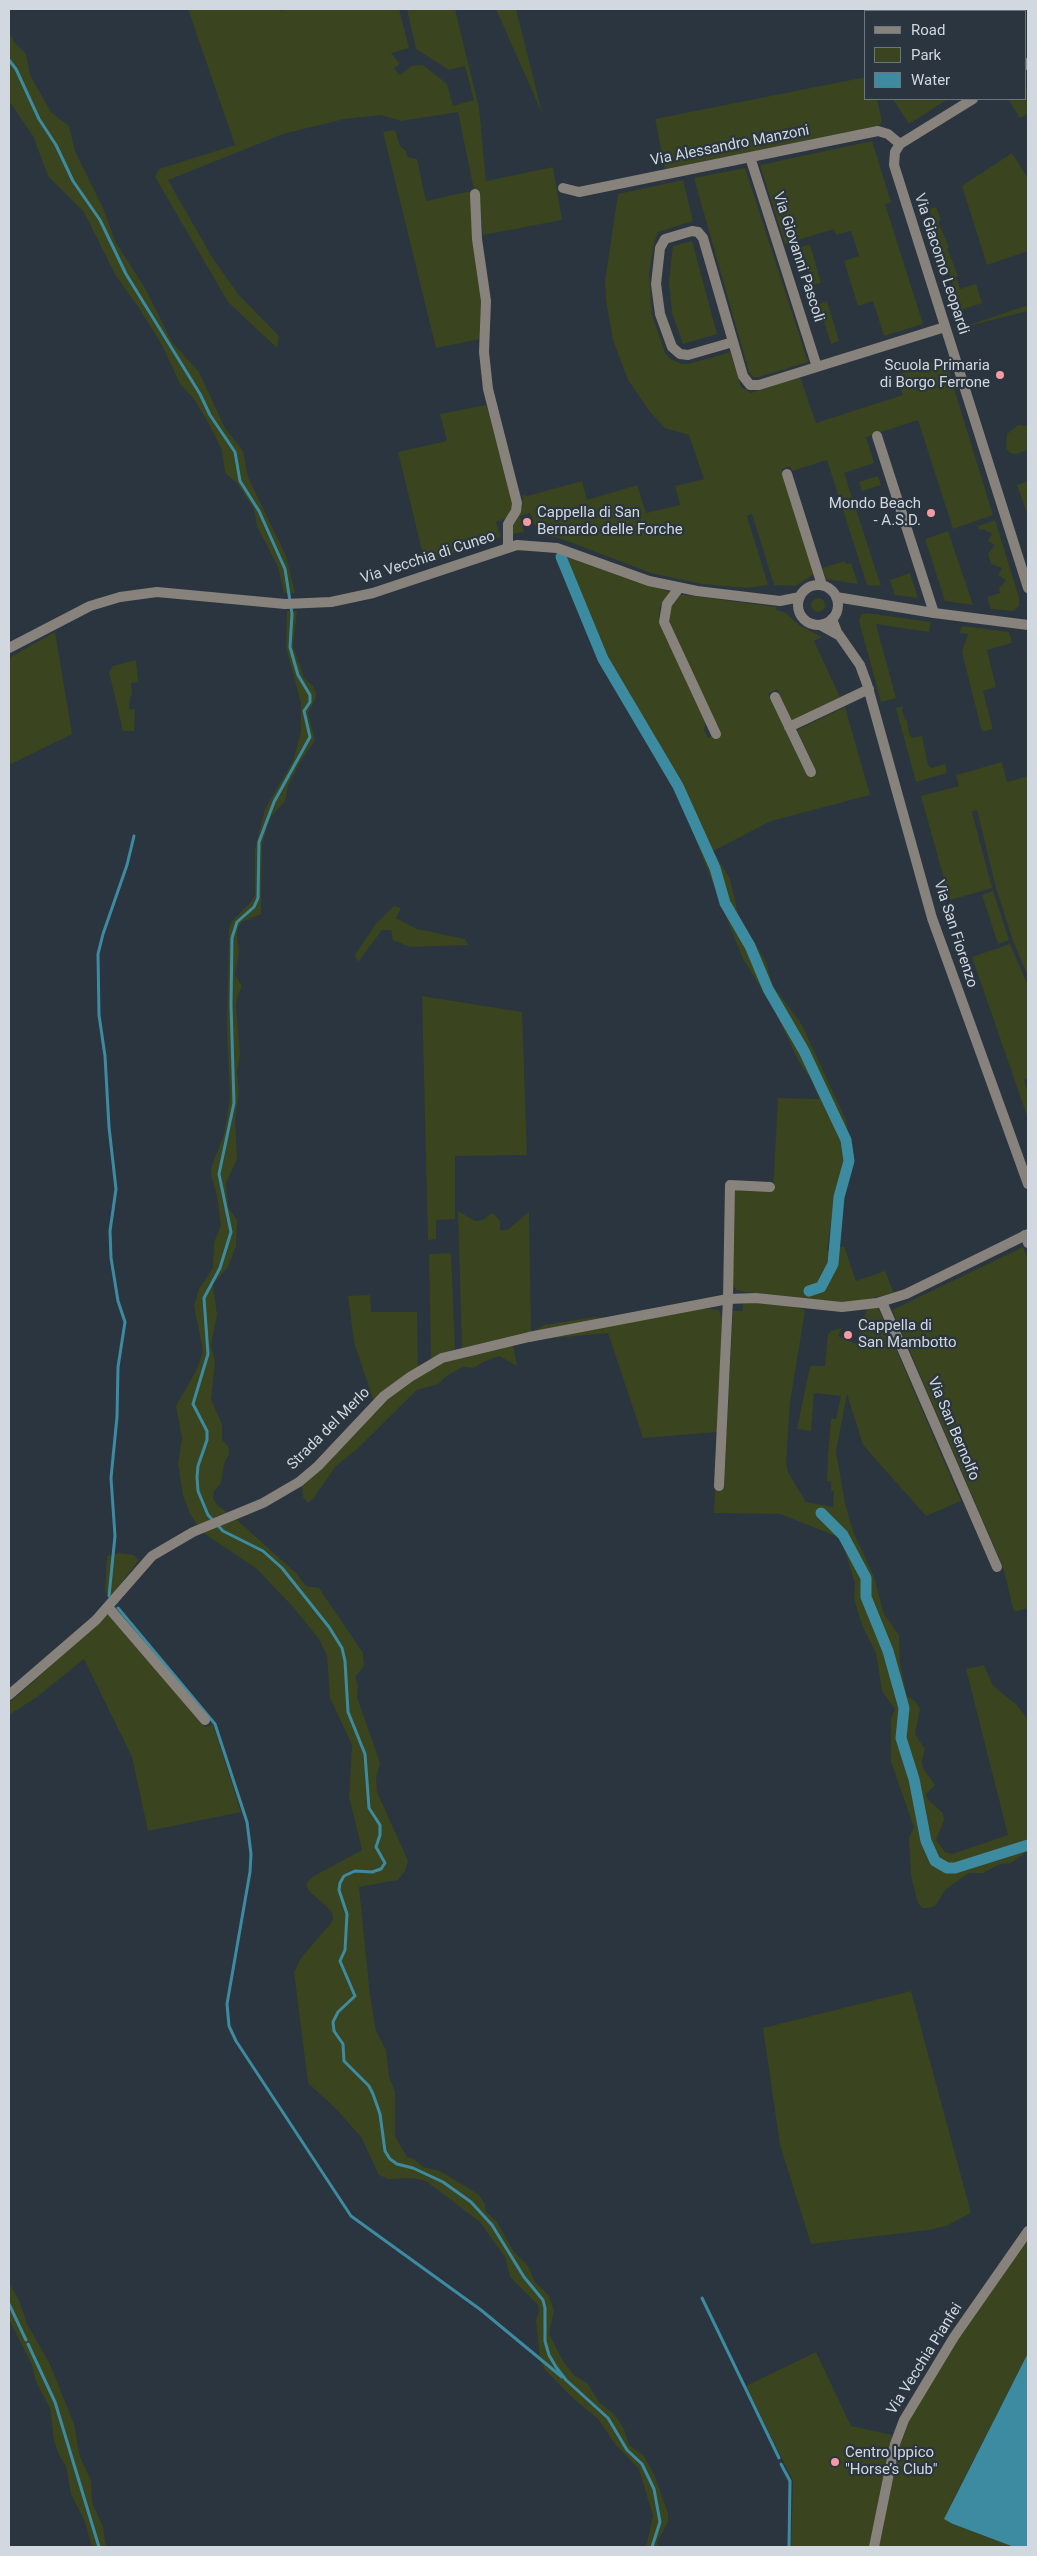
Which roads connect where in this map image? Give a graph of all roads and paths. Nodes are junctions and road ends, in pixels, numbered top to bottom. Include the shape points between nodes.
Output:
1 (971, 100) edge
2 (898, 146) junction
3 (750, 157) junction
4 (563, 188) dead end
5 (475, 194) dead end
6 (945, 326) junction
7 (733, 342) junction
8 (817, 367) junction
9 (877, 436) dead end
10 (787, 474) dead end
11 (508, 547) junction
12 (818, 585) junction
13 (679, 588) junction
14 (1028, 588) edge
15 (836, 596) junction
16 (800, 597) junction
17 (780, 601) junction
18 (862, 602) junction
19 (838, 609) junction
20 (798, 610) junction
21 (934, 613) junction
22 (832, 619) junction
23 (1028, 624) edge
24 (820, 625) junction
25 (840, 637) junction
26 (9, 648) edge
27 (869, 689) junction
28 (775, 697) dead end
29 (789, 727) junction
30 (716, 734) dead end
31 (811, 772) dead end
32 (1028, 1184) edge
33 (770, 1187) dead end
34 (1027, 1238) edge
35 (728, 1299) junction
36 (882, 1302) junction
37 (719, 1486) dead end
38 (997, 1568) dead end
39 (108, 1607) junction
40 (9, 1695) edge
41 (205, 1720) dead end
42 (1028, 2231) edge
43 (874, 2547) edge

1 - 2 street
2 - 3 street, Via Alessandro Manzoni via 888,134 878,131
2 - 6 street, Via Giacomo Leopardi via 895,170
3 - 4 street, Via Alessandro Manzoni via 579,192
3 - 8 street, Via Giovanni Pascoli
5 - 11 street, Via Vecchia di Cuneo via 477,239 486,301 484,352 488,390 517,503 507,528
6 - 8 street
6 - 14 street, Via Giacomo Leopardi
7 - 7 street via 701,234 692,231 665,239 660,248 656,284 660,314 672,348 688,355
7 - 8 street via 744,380 750,385
9 - 21 street
10 - 12 street via 817,570
11 - 13 street via 540,545 557,548
11 - 26 street, Via Vecchia di Cuneo via 373,593 331,602 285,604 169,593 135,594 90,606
12 - 15 street via 831,589
12 - 16 street via 803,591
13 - 17 street
13 - 30 street via 667,604 664,622
15 - 18 street
15 - 19 street
16 - 17 street
16 - 20 street
17 - 20 street
18 - 19 street
18 - 21 street
19 - 22 street
20 - 24 street via 807,622
21 - 23 street
22 - 24 street
22 - 25 street, Via San Fiorenzo
24 - 25 street, Via San Fiorenzo
25 - 27 street, Via San Fiorenzo via 858,662
27 - 29 street
27 - 32 street, Via San Fiorenzo via 932,918
28 - 29 street
29 - 31 street
33 - 35 street via 730,1185
34 - 36 street
35 - 36 street via 756,1298 842,1306
35 - 37 street
35 - 39 street, Strada del Merlo via 496,1344 442,1358 384,1396 303,1479 273,1498 201,1528 148,1559
36 - 38 street, Via San Bernolfo
39 - 40 street, Strada del Merlo
39 - 41 street
42 - 43 street, Via Vecchia Pianfei via 954,2337 904,2420 895,2444

